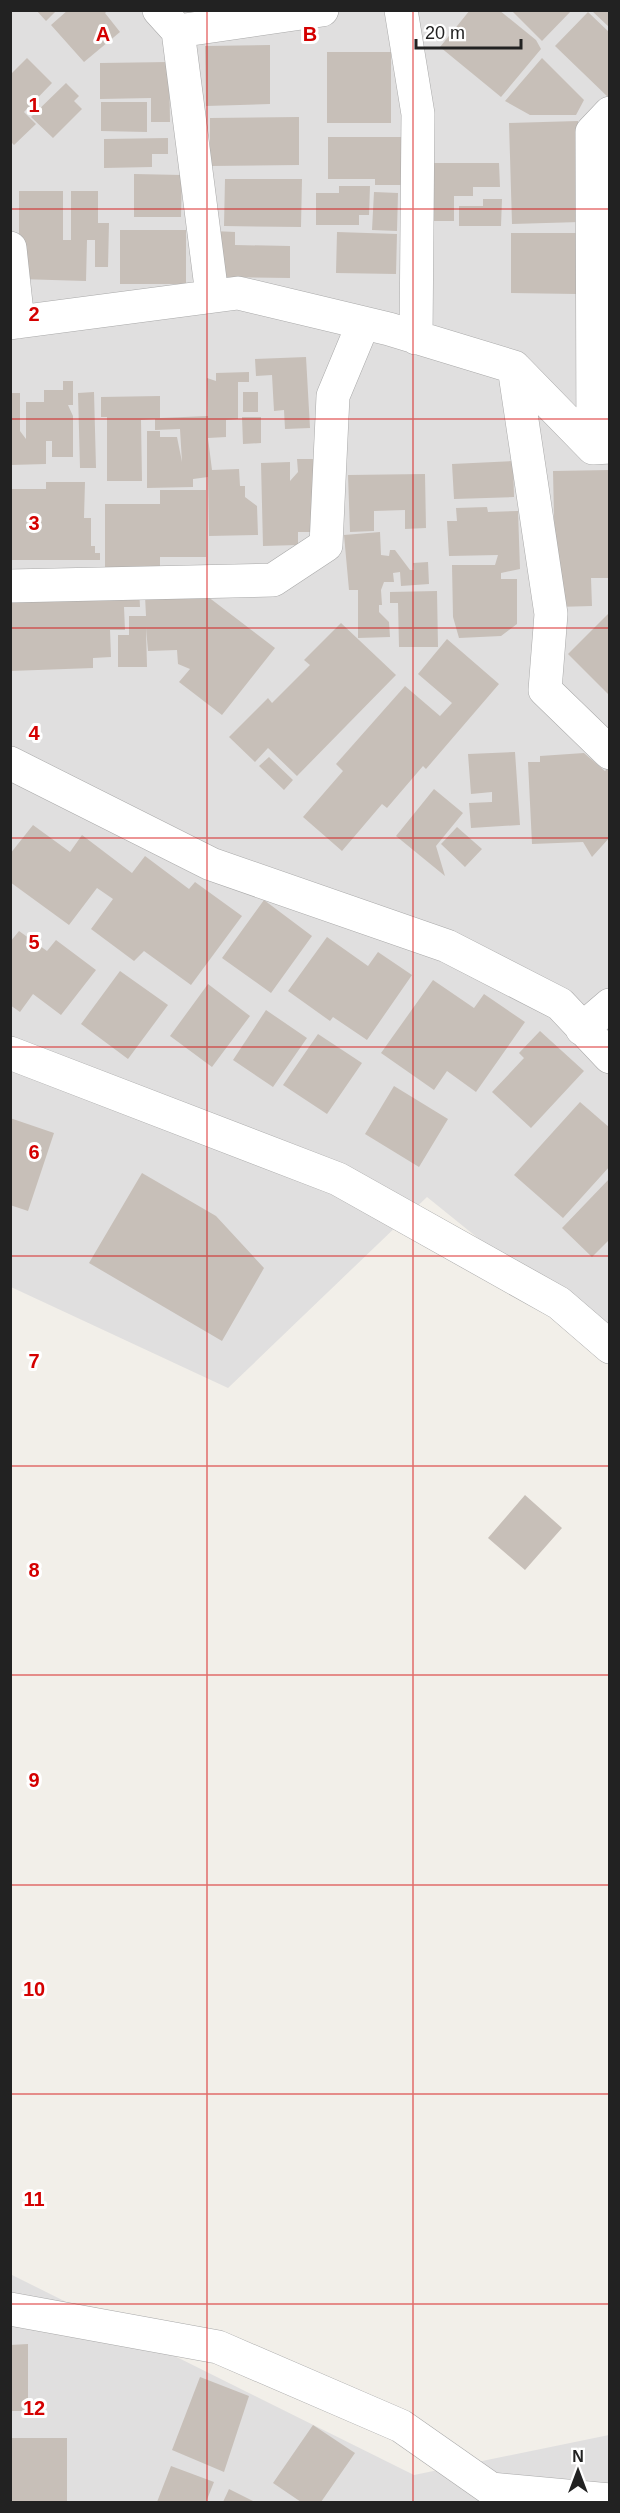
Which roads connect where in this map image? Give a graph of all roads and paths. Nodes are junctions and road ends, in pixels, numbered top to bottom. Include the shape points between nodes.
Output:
1 (322, 10) edge
2 (401, 10) edge
3 (169, 21) edge
4 (609, 113) edge
5 (10, 248) edge
6 (212, 296) junction
7 (14, 322) edge
8 (363, 324) junction
9 (416, 338) junction
10 (514, 367) junction
11 (601, 448) edge
12 (10, 586) edge
13 (609, 753) edge
14 (10, 763) edge
15 (609, 1005) edge
16 (582, 1029) junction
17 (10, 1053) edge
18 (609, 1057) edge
19 (609, 1347) edge
20 (10, 2309) edge
21 (479, 2496) edge
22 (609, 2500) edge

1 - 3 street
2 - 9 street via 418,114
3 - 6 street
4 - 11 street via 592,132
5 - 7 street
6 - 7 street
6 - 8 street via 238,293
8 - 9 street
8 - 12 street via 333,396 326,545 273,580
9 - 10 street
10 - 11 street
10 - 13 street via 551,614 544,690
14 - 16 street via 211,864 447,946 560,1004
15 - 16 street
16 - 18 street
17 - 19 street via 338,1179 559,1303
20 - 21 street via 218,2347 401,2426
21 - 22 street

